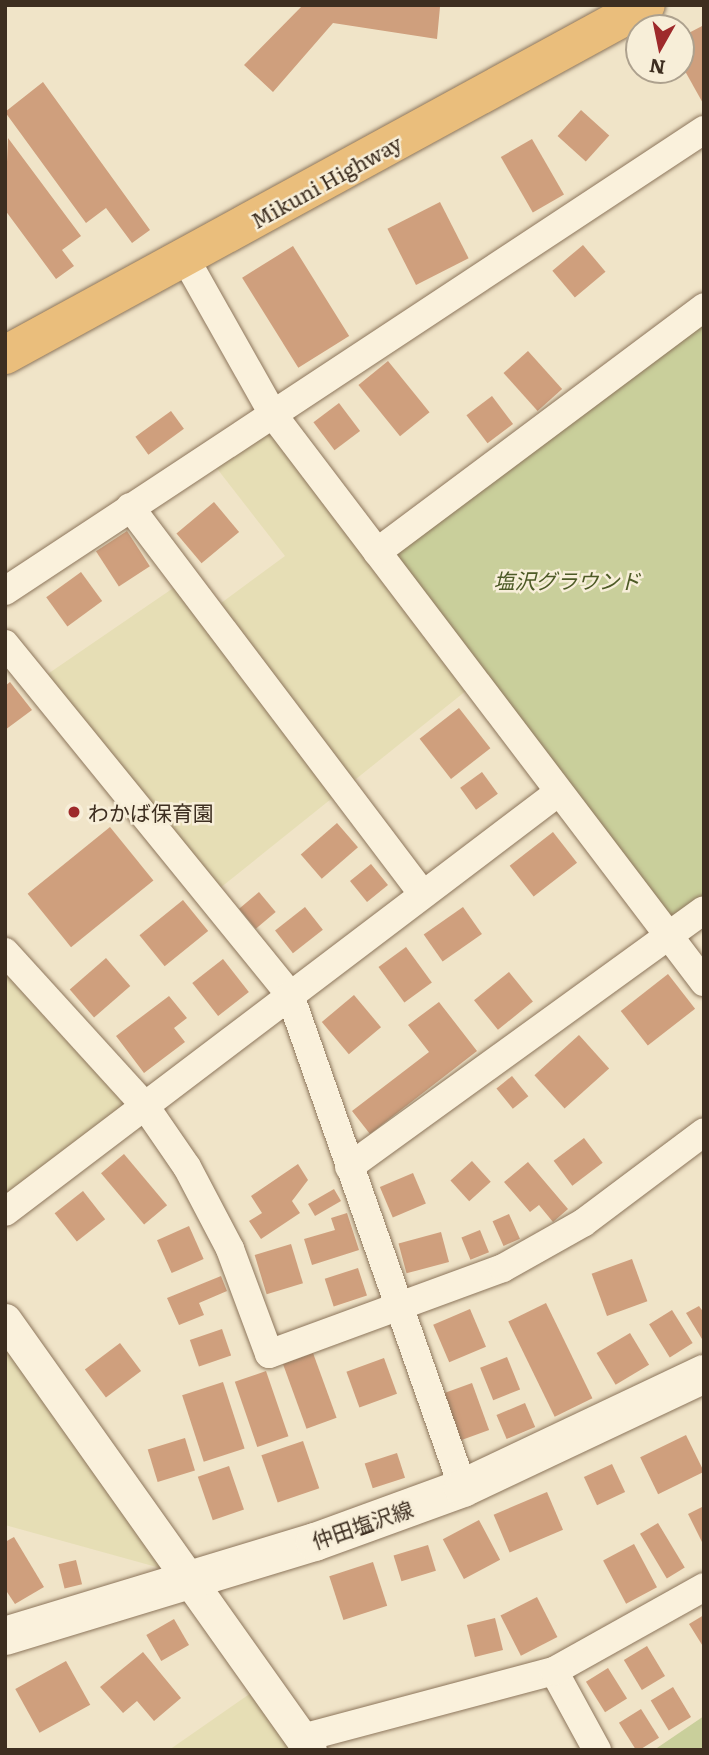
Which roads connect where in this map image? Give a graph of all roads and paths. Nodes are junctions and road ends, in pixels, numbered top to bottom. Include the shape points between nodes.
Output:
1 (646, 5) edge
2 (704, 130) edge
3 (185, 258) junction
4 (704, 307) edge
5 (5, 355) edge
6 (274, 416) junction
7 (130, 507) junction
8 (377, 552) junction
9 (5, 592) edge
10 (5, 644) edge
11 (556, 793) junction
12 (423, 894) junction
13 (704, 910) edge
14 (668, 937) junction
15 (5, 952) edge
16 (704, 982) edge
17 (290, 995) junction
18 (145, 1106) junction
19 (704, 1132) edge
20 (349, 1167) junction
21 (5, 1212) edge
22 (397, 1304) junction
23 (5, 1320) edge
24 (704, 1374) edge
25 (463, 1488) junction
26 (189, 1576) junction
27 (704, 1587) edge
28 (5, 1636) edge
29 (554, 1671) junction
30 (306, 1744) edge
31 (597, 1750) edge

1 - 3 highway, Mikuni Highway
2 - 6 street
3 - 5 highway, Mikuni Highway
3 - 6 street
4 - 8 street
6 - 7 street
6 - 8 street
7 - 9 street
7 - 12 street
8 - 11 street
10 - 17 street
11 - 12 street
11 - 14 street
12 - 17 street
13 - 14 street
14 - 16 street
14 - 20 street
15 - 18 street
17 - 18 street
17 - 20 street
18 - 21 street
18 - 22 street via 187,1167 230,1249 269,1354
19 - 22 street via 583,1223 503,1268
20 - 22 street
22 - 25 street
23 - 26 street
24 - 25 main road, 仲田塩沢線 via 578,1439
25 - 26 main road, 仲田塩沢線 via 315,1542
26 - 28 main road, 仲田塩沢線
26 - 30 street
27 - 29 street
29 - 30 street
29 - 31 street

